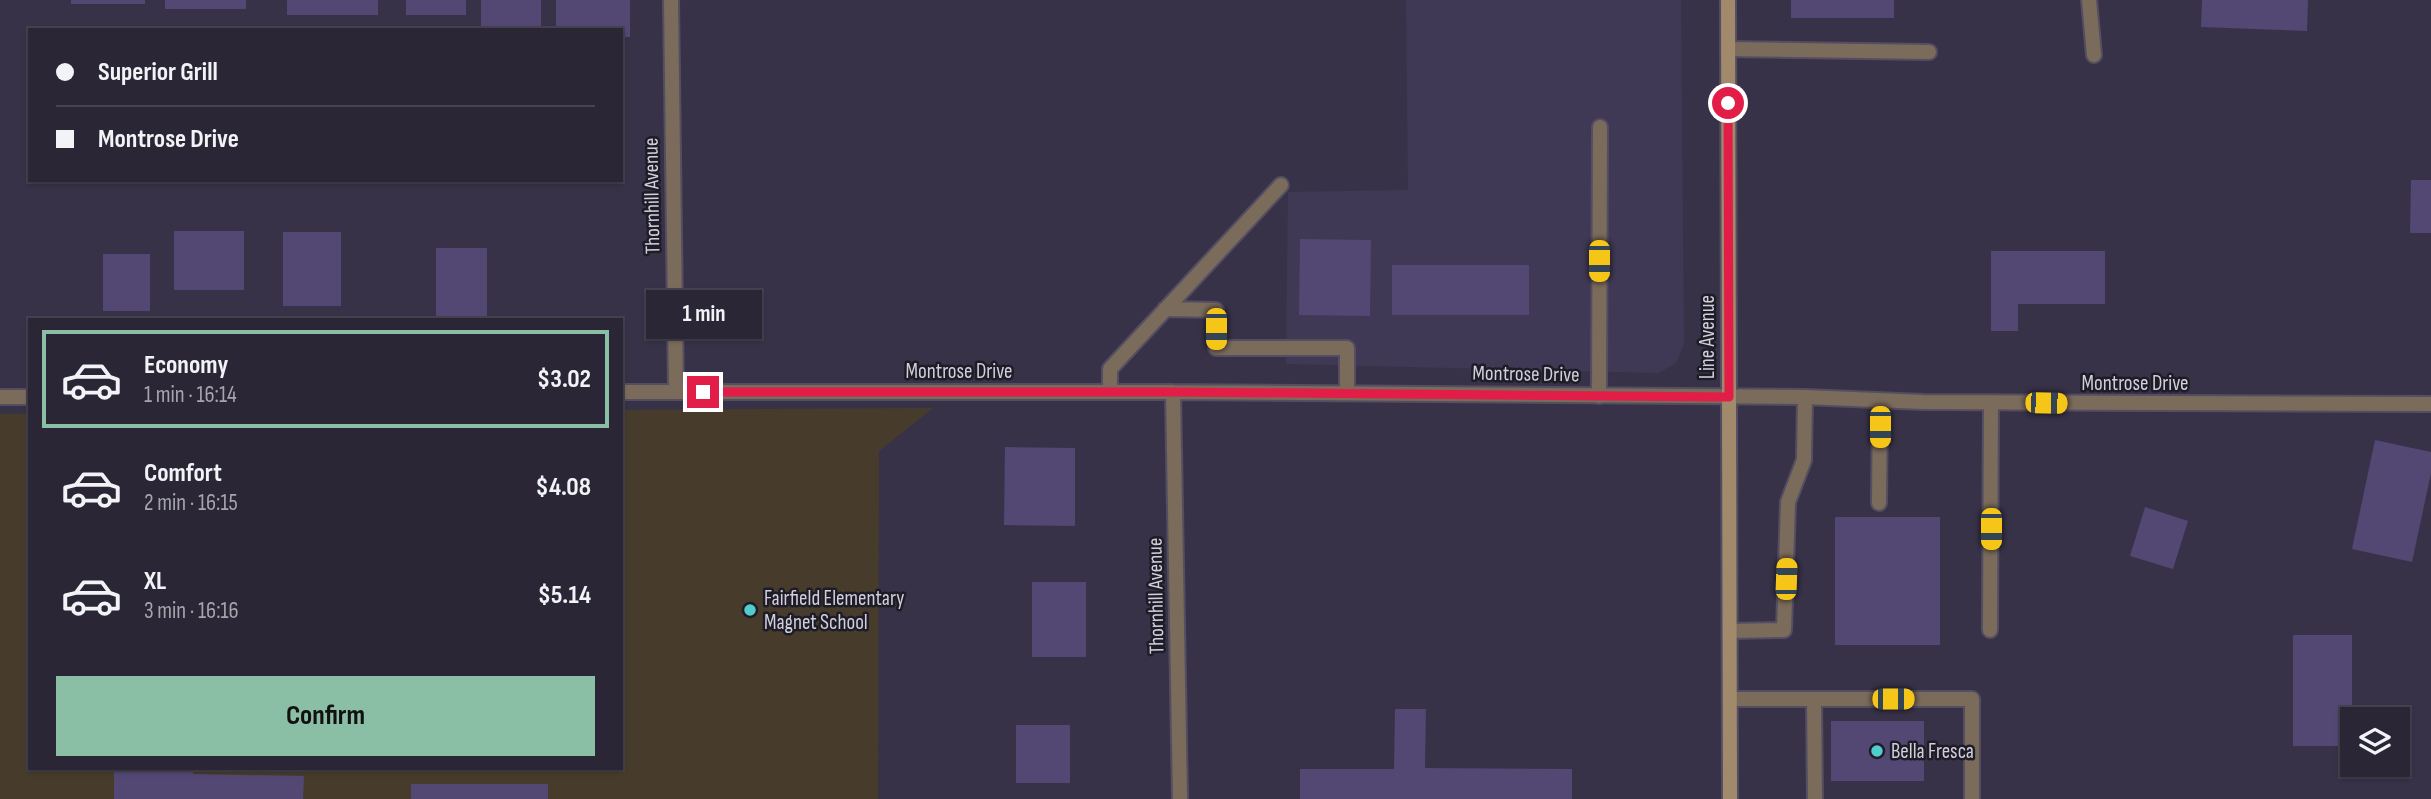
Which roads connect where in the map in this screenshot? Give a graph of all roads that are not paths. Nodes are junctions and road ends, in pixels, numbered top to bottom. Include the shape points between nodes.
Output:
1 (671, 0) edge
2 (1728, 0) edge
3 (2089, 0) edge
4 (1728, 49) junction
5 (1928, 52) dead end
6 (2095, 55) dead end
7 (1600, 127) dead end
8 (1281, 185) dead end
9 (1166, 309) junction
10 (623, 392) edge
11 (676, 392) junction
12 (1110, 392) junction
13 (1173, 392) junction
14 (1347, 393) junction
15 (1599, 396) junction
16 (0, 397) edge
17 (28, 397) edge
18 (1729, 397) junction
19 (1805, 397) junction
20 (1880, 401) junction
21 (1991, 403) junction
22 (2431, 404) edge
23 (1879, 503) dead end
24 (1990, 630) dead end
25 (1730, 631) junction
26 (1730, 699) junction
27 (1814, 699) junction
28 (1180, 799) edge
29 (1730, 799) edge
30 (1815, 799) edge
31 (1972, 799) edge

1 - 11 street, Thornhill Avenue
2 - 4 main road, Line Avenue
3 - 6 street
4 - 5 street
4 - 18 main road, Line Avenue
7 - 15 street
8 - 9 street
9 - 12 street via 1110,369
9 - 14 street via 1216,310 1216,348 1347,348
10 - 11 street, Montrose Drive
11 - 12 street, Montrose Drive
12 - 13 street, Montrose Drive
13 - 14 street, Montrose Drive
13 - 28 street, Thornhill Avenue
14 - 15 street, Montrose Drive
15 - 18 street, Montrose Drive
16 - 17 street
18 - 19 street, Montrose Drive
18 - 25 main road, Line Avenue
19 - 20 street, Montrose Drive
19 - 25 street via 1804,460 1788,502 1784,630
20 - 21 street, Montrose Drive
20 - 23 street
21 - 22 street, Montrose Drive
21 - 24 street
25 - 26 main road, Line Avenue
26 - 27 street
26 - 29 main road, Line Avenue
27 - 30 street
27 - 31 street via 1972,699

